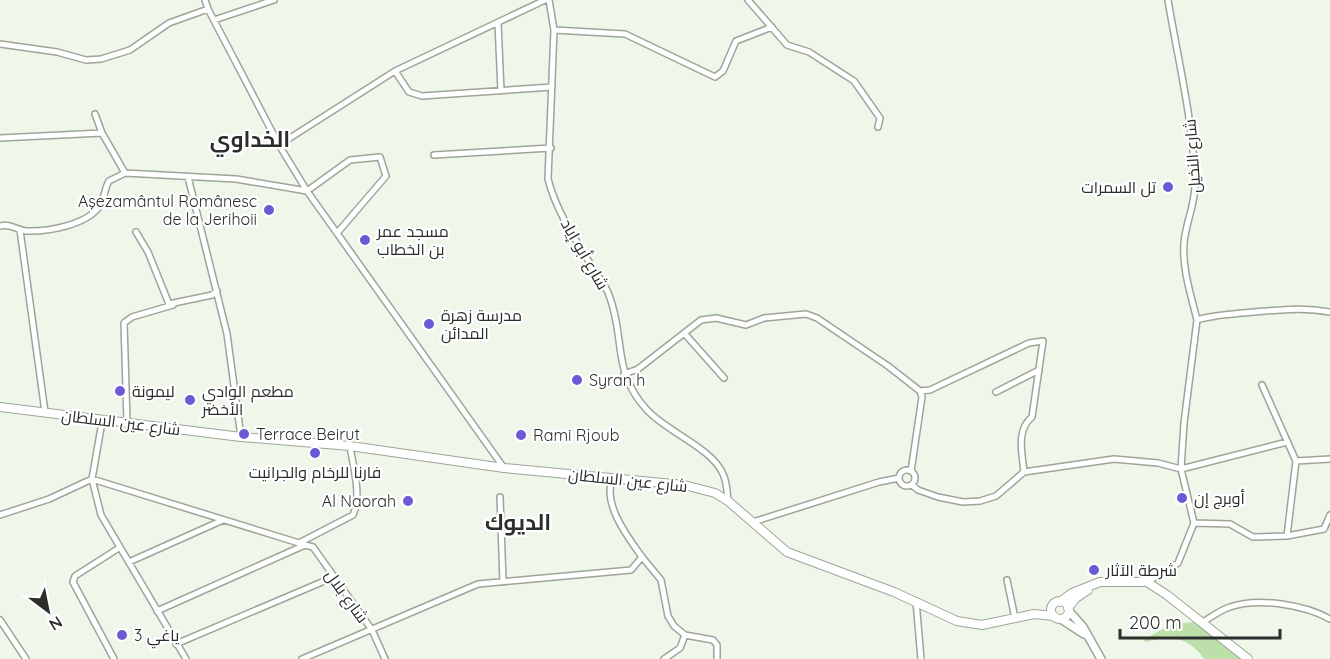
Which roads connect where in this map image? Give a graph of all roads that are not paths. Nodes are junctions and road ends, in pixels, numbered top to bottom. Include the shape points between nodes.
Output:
1 (205, 0) edge
2 (274, 0) edge
3 (547, 0) edge
4 (748, 0) edge
5 (1168, 0) edge
6 (208, 9) junction
7 (214, 20) junction
8 (498, 23) junction
9 (772, 27) junction
10 (554, 30) junction
11 (0, 44) edge
12 (395, 71) junction
13 (552, 87) junction
14 (501, 91) junction
15 (95, 114) dead end
16 (878, 127) dead end
17 (102, 133) junction
18 (0, 138) edge
19 (279, 145) junction
20 (551, 148) junction
21 (435, 155) dead end
22 (124, 173) junction
23 (188, 177) junction
24 (306, 191) junction
25 (0, 226) edge
26 (20, 230) junction
27 (136, 232) dead end
28 (338, 232) junction
29 (217, 291) junction
30 (166, 300) junction
31 (173, 305) junction
32 (161, 308) junction
33 (1330, 312) edge
34 (1197, 320) junction
35 (684, 333) junction
36 (1039, 370) junction
37 (624, 374) junction
38 (724, 378) dead end
39 (1262, 385) dead end
40 (920, 391) junction
41 (996, 392) dead end
42 (0, 407) edge
43 (45, 412) junction
44 (102, 422) junction
45 (127, 422) junction
46 (241, 437) junction
47 (1287, 442) junction
48 (350, 446) junction
49 (1330, 459) edge
50 (1296, 461) junction
51 (504, 468) junction
52 (1181, 469) junction
53 (911, 471) junction
54 (1024, 472) junction
55 (612, 478) junction
56 (899, 478) junction
57 (92, 479) junction
58 (912, 485) junction
59 (500, 497) dead end
60 (728, 501) junction
61 (0, 515) edge
62 (1330, 515) edge
63 (223, 520) junction
64 (753, 522) junction
65 (1194, 523) junction
66 (313, 537) junction
67 (1287, 537) junction
68 (302, 544) junction
69 (313, 547) junction
70 (119, 548) junction
71 (642, 557) junction
72 (129, 562) junction
73 (331, 574) junction
74 (1007, 580) dead end
75 (1115, 580) junction
76 (503, 582) junction
77 (1147, 582) junction
78 (916, 601) junction
79 (1056, 604) junction
80 (1069, 610) junction
81 (157, 611) junction
82 (1057, 617) junction
83 (1015, 618) junction
84 (1330, 619) edge
85 (0, 620) edge
86 (1201, 623) junction
87 (372, 630) junction
88 (685, 635) junction
89 (1091, 643) junction
90 (176, 644) junction
91 (26, 659) edge
92 (114, 659) edge
93 (186, 659) edge
94 (302, 659) edge
95 (385, 659) edge
96 (664, 659) edge
97 (717, 659) edge
98 (921, 659) edge
99 (1101, 659) edge
100 (1248, 659) edge

1 - 6 street
2 - 7 street
3 - 8 street
3 - 10 street, شارع أبو إياد
4 - 9 street
5 - 34 street, شارع النخيل via 1193,137 1195,202 1184,246 1187,281
6 - 7 street
6 - 11 street via 169,23 130,50 101,59 86,60
7 - 19 street
8 - 12 street
8 - 14 street
9 - 10 street via 736,41 723,71 715,77 625,34
9 - 16 street via 787,45 809,52 854,81 880,118
10 - 13 street, شارع أبو إياد
12 - 14 street via 413,95
12 - 19 street
13 - 14 street
13 - 20 street, شارع أبو إياد
15 - 17 street
17 - 18 street
17 - 22 street
19 - 24 street
20 - 21 street
20 - 37 street, شارع أبو إياد via 551,189 609,294
22 - 23 street
22 - 26 street via 109,181 100,204 90,214 55,230
23 - 24 street via 236,179
23 - 29 street
24 - 28 street
24 - 28 street via 350,160 380,157 386,176
25 - 26 street via 12,225
26 - 43 street
27 - 30 street
28 - 51 street
29 - 31 street
29 - 46 street
30 - 31 street
30 - 32 street
31 - 32 street
32 - 45 street via 128,318 124,323
33 - 34 street via 1278,308 1218,313
34 - 52 street
35 - 37 street via 638,369
35 - 38 street
35 - 40 street via 706,318 746,325 791,314 812,315
36 - 40 street via 1043,341 1029,343 930,390
36 - 41 street
36 - 54 street via 1032,417 1021,437
37 - 60 street, شارع أبو إياد via 630,390 653,416 715,462 725,478
39 - 47 street
40 - 53 street
42 - 43 main road, شارع عين السلطان
43 - 44 main road, شارع عين السلطان
44 - 45 main road, شارع عين السلطان
44 - 57 street
45 - 46 main road, شارع عين السلطان
46 - 48 main road, شارع عين السلطان
47 - 50 street
47 - 52 street
48 - 51 main road, شارع عين السلطان
48 - 66 street via 356,484 355,512 348,520
49 - 50 street
50 - 67 street
51 - 55 main road, شارع عين السلطان
52 - 54 street via 1114,459
52 - 65 street
53 - 56 street via 903,471
53 - 58 street via 915,477
54 - 58 street via 1001,492 980,501 938,497
55 - 60 main road, شارع عين السلطان via 684,485 715,493
55 - 71 street via 608,493 611,503
56 - 58 street via 905,486
56 - 64 street
57 - 61 street
57 - 63 street
57 - 70 street via 101,515
59 - 76 street
60 - 64 main road, شارع عين السلطان
62 - 67 street via 1324,529
63 - 68 street
63 - 72 street
64 - 78 main road, شارع عين السلطان via 787,552
65 - 67 street via 1230,524 1253,537
65 - 77 street via 1178,563
66 - 68 street
66 - 69 street
68 - 69 street
68 - 81 street
69 - 73 street, شارع بلال
70 - 72 street
70 - 92 street via 75,576 73,582
71 - 76 street via 634,568 626,571
71 - 88 street via 661,580 670,620
72 - 81 street
73 - 87 street, شارع بلال
73 - 90 street via 322,582
74 - 83 street
75 - 77 main road, شارع عين السلطان
75 - 79 main road, شارع عين السلطان via 1085,587
75 - 80 main road, شارع عين السلطان via 1083,593
76 - 87 street via 478,584
77 - 86 main road
78 - 83 main road, شارع عين السلطان via 969,624
78 - 98 street
79 - 80 main road
79 - 82 main road
79 - 83 main road, شارع عين السلطان
80 - 82 main road, شارع عين السلطان
80 - 89 street
81 - 90 street
82 - 83 main road, شارع عين السلطان via 1034,614
82 - 89 street via 1081,631
84 - 86 street via 1307,609 1271,603 1230,606
85 - 91 street
86 - 100 main road
87 - 94 street
87 - 95 street, شارع بلال
88 - 96 street via 680,648
88 - 97 street via 713,640
89 - 99 street
90 - 93 street

